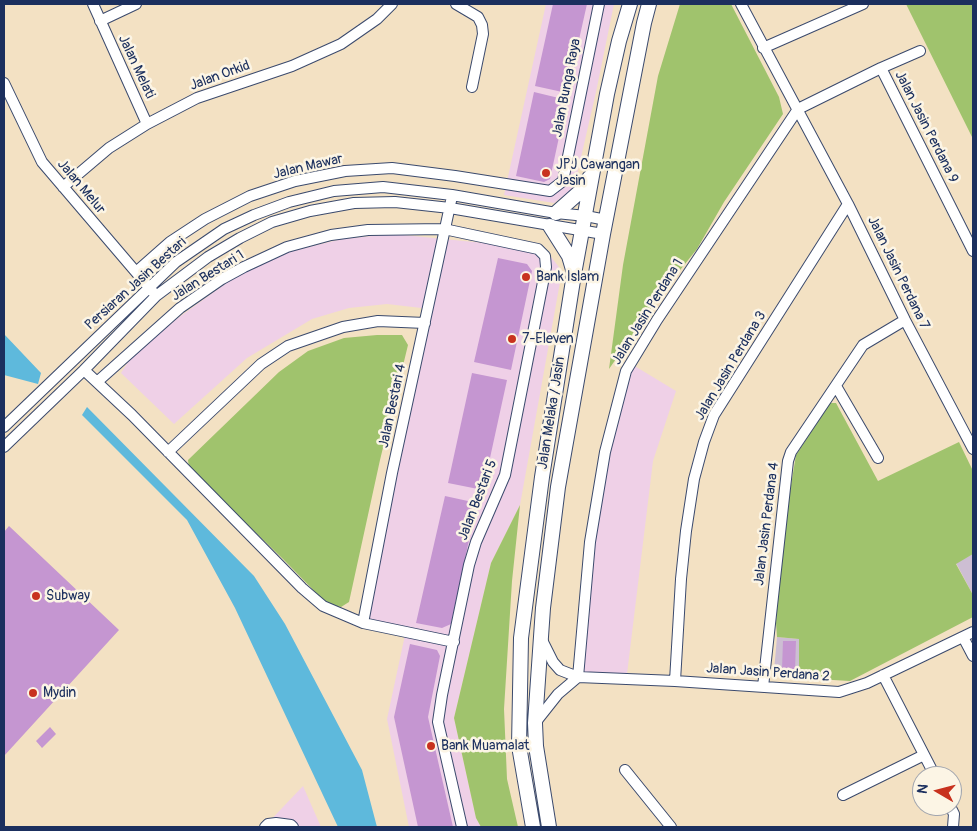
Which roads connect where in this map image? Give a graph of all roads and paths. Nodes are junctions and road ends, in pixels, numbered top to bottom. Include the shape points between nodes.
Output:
1 (93, 4) edge
2 (136, 4) edge
3 (392, 4) edge
4 (456, 4) edge
5 (599, 4) edge
6 (630, 4) edge
7 (649, 4) edge
8 (741, 4) edge
9 (863, 4) edge
10 (100, 21) junction
11 (763, 48) junction
12 (920, 51) dead end
13 (880, 68) junction
14 (4, 83) edge
15 (472, 87) dead end
16 (798, 109) junction
17 (147, 124) junction
18 (594, 170) junction
19 (510, 184) joint
20 (63, 188) junction
21 (452, 195) junction
22 (848, 204) junction
23 (450, 208) junction
24 (556, 213) junction
25 (586, 216) junction
26 (550, 226) junction
27 (605, 227) junction
28 (444, 229) junction
29 (583, 232) junction
30 (973, 251) edge
31 (136, 272) junction
32 (574, 274) junction
33 (148, 287) junction
34 (156, 296) junction
35 (905, 320) junction
36 (425, 323) junction
37 (84, 370) junction
38 (97, 382) junction
39 (836, 386) junction
40 (4, 427) edge
41 (4, 447) edge
42 (973, 449) edge
43 (168, 452) junction
44 (878, 458) dead end
45 (363, 624) junction
46 (973, 632) edge
47 (963, 637) junction
48 (541, 638) junction
49 (454, 642) junction
50 (973, 656) edge
51 (883, 675) junction
52 (578, 676) junction
53 (675, 680) junction
54 (763, 687) junction
55 (535, 723) junction
56 (924, 755) junction
57 (930, 766) edge
58 (625, 770) dead end
59 (843, 795) dead end
60 (265, 827) edge
61 (293, 827) edge
62 (462, 827) edge
63 (533, 827) edge
64 (549, 827) edge
65 (671, 827) edge

1 - 10 street, Jalan Melati
2 - 10 street
3 - 17 street, Jalan Orkid via 377,19 341,44 292,66 197,98
4 - 15 street via 478,17 482,26
5 - 19 street, Jalan Bunga Raya via 563,181 550,191
6 - 18 main road, Jalan Melaka / Jasin via 618,41
7 - 27 main road, Jalan Melaka / Jasin
8 - 11 street
9 - 11 street
10 - 17 street, Jalan Melati
11 - 16 street
12 - 13 street
13 - 16 street
13 - 30 street, Jalan Jasin Perdana 9
14 - 20 street, Jalan Melur via 42,162
16 - 22 street, Jalan Jasin Perdana 7
16 - 52 street, Jalan Jasin Perdana 1 via 626,371 605,452 590,542
17 - 20 street, Jalan Orkid via 109,148
18 - 24 main road via 583,189
18 - 25 main road, Jalan Melaka / Jasin
19 - 31 street, Jalan Mawar via 392,168 345,171 294,181 250,196 204,219 170,242
20 - 31 street, Jalan Melur
21 - 23 street, Jalan Bestari 4
21 - 24 street, Persiaran Jasin Bestari
21 - 33 street, Persiaran Jasin Bestari via 383,187 334,191 288,202 224,229 176,262
22 - 35 street, Jalan Jasin Perdana 7
22 - 53 street, Jalan Jasin Perdana 3 via 714,415 704,442 686,531
23 - 26 street, Persiaran Jasin Bestari
23 - 28 street, Jalan Bestari 4
23 - 34 street, Persiaran Jasin Bestari via 395,202 354,203 272,222 208,257
24 - 25 street, Persiaran Jasin Bestari
25 - 27 street, Persiaran Jasin Bestari
25 - 29 main road, Jalan Melaka / Jasin
26 - 29 street, Persiaran Jasin Bestari
26 - 32 main road via 569,256
27 - 29 street, Persiaran Jasin Bestari
27 - 48 main road, Jalan Melaka / Jasin via 558,487
28 - 36 street, Jalan Bestari 4
28 - 38 street, Jalan Bestari 1 via 368,230 331,235 287,248 244,267 180,308
28 - 49 street, Jalan Bestari 5 via 538,249 545,256 546,267 505,475 476,542
29 - 32 main road, Jalan Melaka / Jasin
31 - 33 street, Jalan Melur
32 - 63 main road, Jalan Melaka / Jasin via 521,638 519,746
33 - 34 street, Jalan Melur
33 - 40 street, Persiaran Jasin Bestari
34 - 37 street, Persiaran Jasin Bestari
35 - 39 street, Jalan Jasin Perdana 4 via 863,346
35 - 42 street, Jalan Jasin Perdana 7
36 - 43 street via 378,320 343,327 288,346 261,364
36 - 45 street, Jalan Bestari 4
37 - 38 street
37 - 41 street, Persiaran Jasin Bestari
38 - 43 street
39 - 44 street
39 - 54 street, Jalan Jasin Perdana 4 via 788,461
43 - 45 street via 309,594 323,606
45 - 49 street
46 - 47 street, Jalan Jasin Perdana 2
47 - 50 street
47 - 51 street, Jalan Jasin Perdana 2
48 - 52 street via 552,662 560,670
48 - 55 main road, Jalan Melaka / Jasin
49 - 62 street, Jalan Bestari 5 via 438,722
51 - 54 street, Jalan Jasin Perdana 2 via 839,692
51 - 56 street
52 - 53 street, Jalan Jasin Perdana 2
52 - 55 street via 558,694
53 - 54 street, Jalan Jasin Perdana 2
55 - 64 main road, Jalan Melaka / Jasin
56 - 57 street
56 - 59 street
58 - 65 street
60 - 61 street via 276,823

